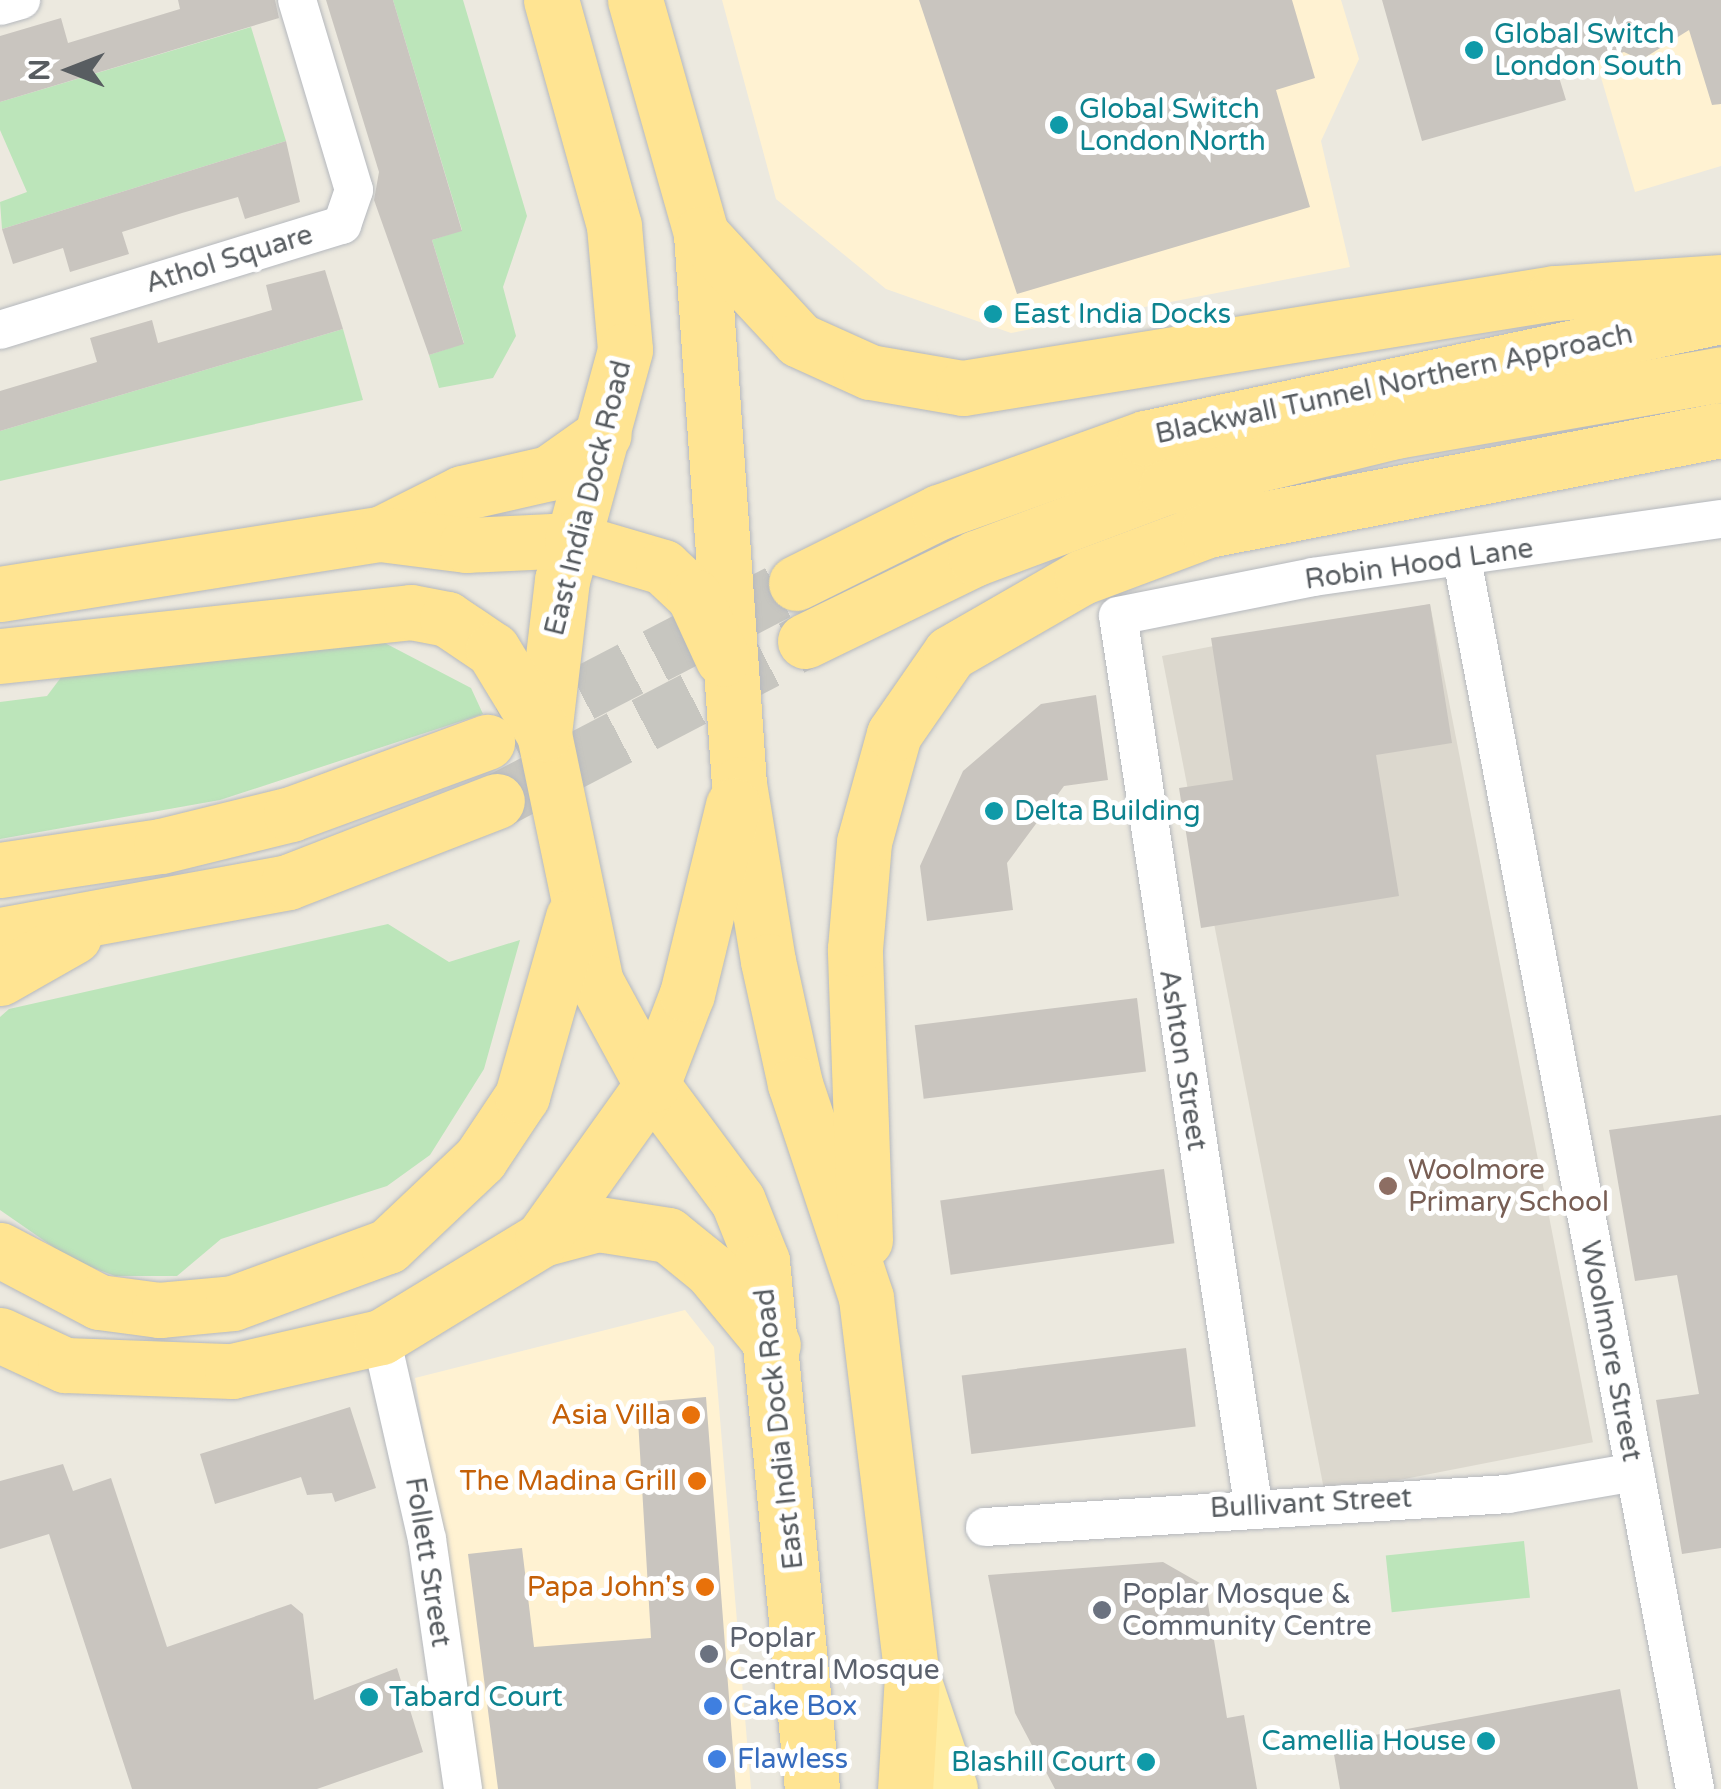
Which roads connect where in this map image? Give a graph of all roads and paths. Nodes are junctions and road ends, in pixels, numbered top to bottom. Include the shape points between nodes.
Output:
1 (21, 0) edge
2 (297, 0) edge
3 (551, 0) edge
4 (635, 0) edge
5 (0, 6) edge
6 (701, 234) junction
7 (1721, 282) edge
8 (1721, 316) edge
9 (2, 322) edge
10 (1721, 374) edge
11 (1721, 430) edge
12 (604, 434) junction
13 (1721, 519) edge
14 (380, 534) junction
15 (572, 540) junction
16 (1462, 559) junction
17 (796, 583) tunnel mouth
18 (0, 594) edge
19 (1118, 616) joint
20 (806, 641) tunnel mouth
21 (0, 656) edge
22 (734, 690) junction
23 (544, 734) junction
24 (487, 742) tunnel mouth
25 (739, 784) junction
26 (497, 801) tunnel mouth
27 (0, 870) edge
28 (575, 908) junction
29 (103, 920) junction
30 (0, 935) edge
31 (0, 978) edge
32 (652, 1085) junction
33 (542, 1240) junction
34 (0, 1250) edge
35 (866, 1298) junction
36 (0, 1335) edge
37 (381, 1337) junction
38 (774, 1346) junction
39 (1635, 1472) junction
40 (1253, 1504) junction
41 (985, 1527) dead end
42 (912, 1676) junction
43 (458, 1788) edge
44 (812, 1789) edge
45 (904, 1789) edge
46 (950, 1789) edge
47 (1695, 1789) edge

1 - 5 street
2 - 9 street, Athol Square via 354,190 342,225
3 - 12 highway, East India Dock Road via 625,291 625,350
4 - 6 highway
6 - 7 highway via 800,340 870,372 963,388 1554,293
6 - 22 highway
8 - 17 highway, Blackwall Tunnel Northern Approach via 1145,438 939,512
10 - 20 highway, Blackwall Tunnel Northern Approach via 1396,431 1166,487 976,558
11 - 35 highway via 1208,530 1082,577 950,653 894,734 864,842 854,949
12 - 14 highway via 549,473 462,493
12 - 15 highway, East India Dock Road
13 - 16 street, Robin Hood Lane
14 - 15 highway via 466,545
14 - 18 highway
15 - 22 highway via 663,567 694,596
15 - 23 highway, East India Dock Road
16 - 19 street, Robin Hood Lane
16 - 39 street, Woolmore Street
19 - 40 street, Ashton Street
21 - 23 highway via 411,612 447,619 493,650
22 - 25 highway
23 - 28 highway, East India Dock Road
24 - 27 highway via 292,814 162,846
25 - 32 highway via 687,994
25 - 35 highway via 795,1084
26 - 29 highway via 357,862
28 - 32 highway, East India Dock Road via 596,982
28 - 34 highway via 522,1096 480,1159 388,1246 233,1302 159,1310 100,1302
29 - 30 highway
29 - 31 highway
32 - 33 highway
32 - 38 highway, East India Dock Road via 738,1201 762,1260
33 - 37 highway
33 - 38 highway via 598,1224 668,1235 711,1270
35 - 42 highway
36 - 37 highway via 66,1365 146,1373 232,1372
37 - 43 street, Follett Street via 427,1539
38 - 44 highway, East India Dock Road
39 - 40 street, Bullivant Street via 1508,1494
39 - 47 street, Woolmore Street
40 - 41 street, Bullivant Street
42 - 45 highway
42 - 46 main road

